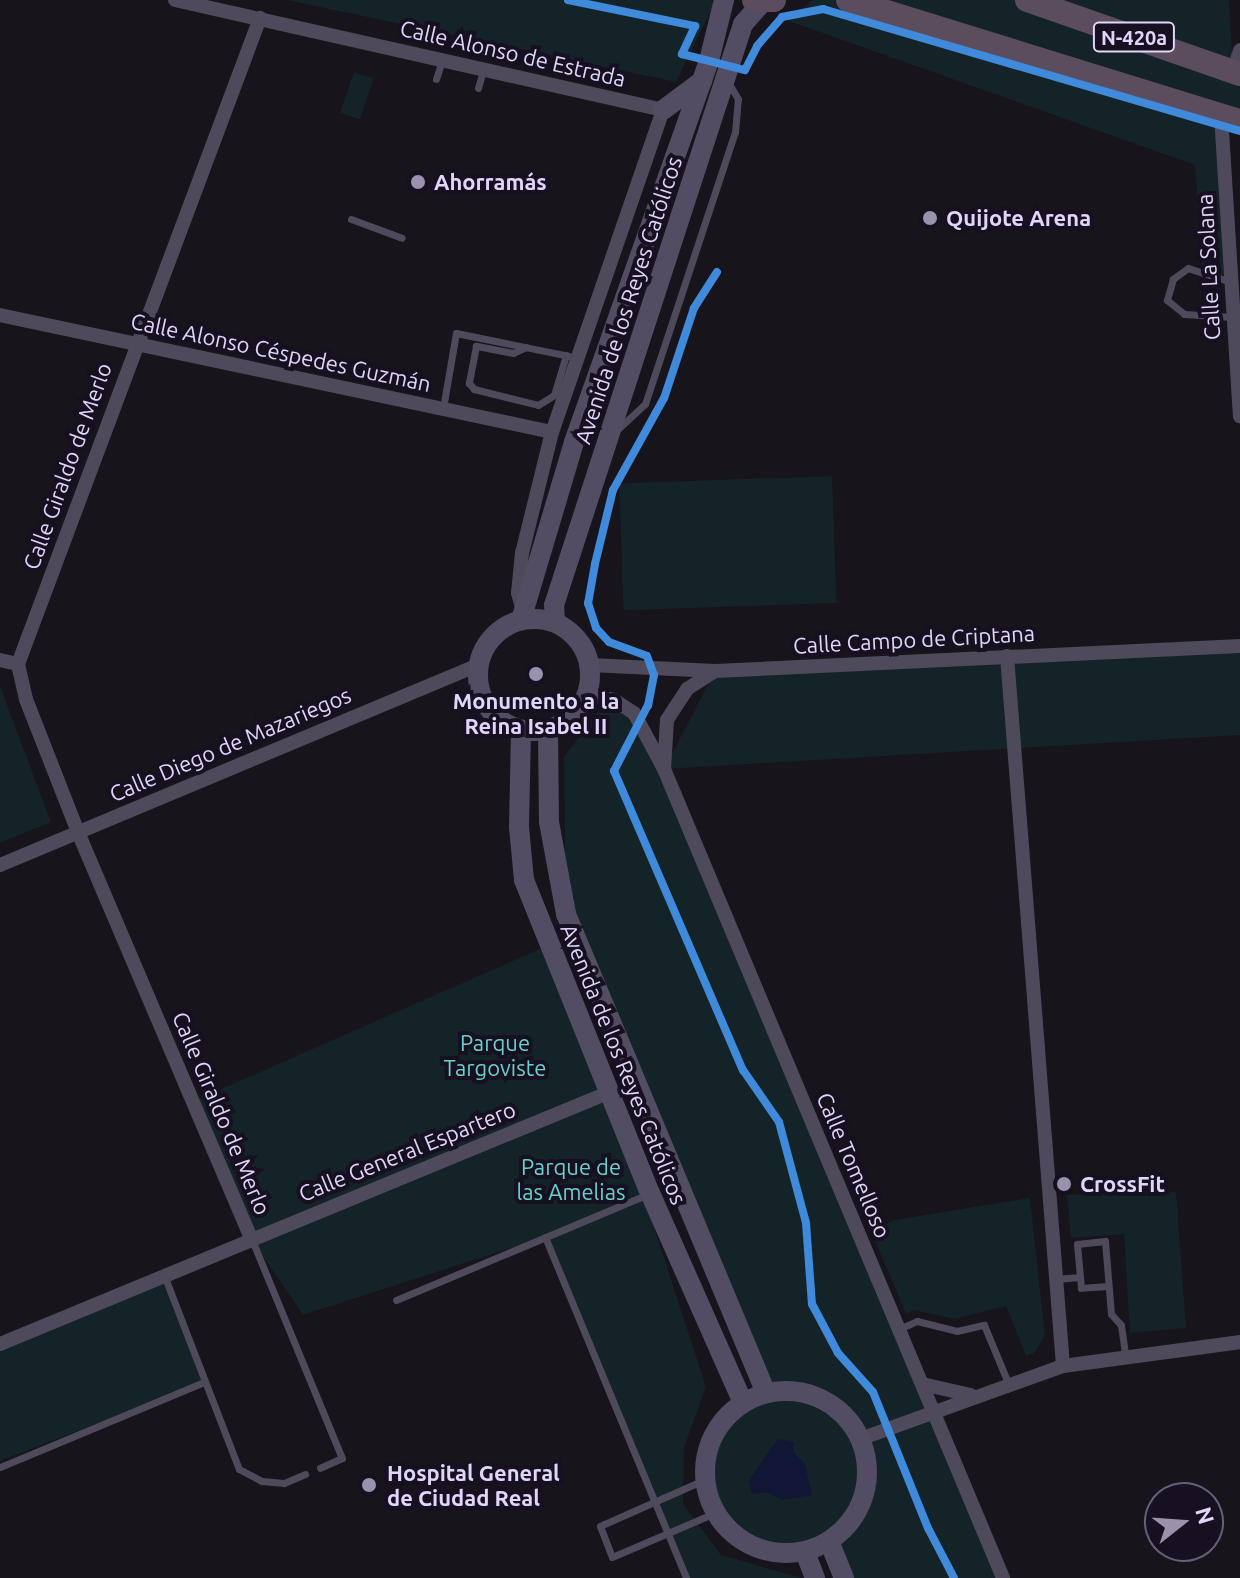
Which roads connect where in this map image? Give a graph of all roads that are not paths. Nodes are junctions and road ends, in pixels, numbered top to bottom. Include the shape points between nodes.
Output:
1 (175, 0) edge
2 (724, 0) edge
3 (754, 0) edge
4 (774, 0) edge
5 (848, 0) edge
6 (1027, 0) edge
7 (764, 1) edge
8 (260, 18) junction
9 (442, 58) junction
10 (1238, 65) edge
11 (484, 67) junction
12 (436, 79) dead end
13 (702, 81) junction
14 (478, 88) dead end
15 (663, 110) junction
16 (1230, 118) edge
17 (351, 219) dead end
18 (402, 238) dead end
19 (1231, 282) junction
20 (0, 315) edge
21 (1233, 317) junction
22 (136, 345) junction
23 (526, 347) junction
24 (572, 356) junction
25 (1239, 386) edge
26 (443, 409) junction
27 (1240, 416) edge
28 (552, 432) junction
29 (522, 616) junction
30 (555, 622) junction
31 (1240, 646) edge
32 (1007, 656) junction
33 (0, 660) edge
34 (18, 664) junction
35 (478, 665) junction
36 (590, 665) junction
37 (715, 671) junction
38 (587, 696) junction
39 (548, 730) junction
40 (521, 731) junction
41 (664, 769) junction
42 (78, 832) junction
43 (0, 865) edge
44 (610, 1092) junction
45 (650, 1193) junction
46 (545, 1237) junction
47 (251, 1238) junction
48 (164, 1275) junction
49 (1080, 1277) junction
50 (1056, 1279) junction
51 (1108, 1286) junction
52 (396, 1300) dead end
53 (899, 1329) junction
54 (1240, 1342) edge
55 (0, 1344) edge
56 (1125, 1355) junction
57 (1063, 1366) junction
58 (204, 1382) junction
59 (1008, 1383) junction
60 (922, 1384) junction
61 (766, 1393) junction
62 (976, 1395) junction
63 (743, 1403) junction
64 (934, 1412) junction
65 (860, 1439) junction
66 (0, 1467) edge
67 (320, 1468) dead end
68 (305, 1474) dead end
69 (706, 1479) junction
70 (655, 1502) junction
71 (717, 1512) junction
72 (668, 1533) junction
73 (829, 1541) junction
74 (805, 1552) junction
75 (686, 1578) edge
76 (815, 1578) edge
77 (844, 1578) edge
78 (1003, 1578) edge

1 - 8 street, Calle Alonso de Estrada
2 - 13 main road, Avenida de los Reyes Católicos
3 - 7 highway
4 - 7 highway
5 - 16 highway, N-420a
6 - 10 highway, N-420a
7 - 30 main road, Avenida de los Reyes Católicos via 743,24 554,605
8 - 9 street, Calle Alonso de Estrada
8 - 22 street, Calle Giraldo de Merlo
9 - 11 street, Calle Alonso de Estrada
9 - 12 lane
11 - 14 lane
11 - 15 street, Calle Alonso de Estrada
13 - 15 main road
13 - 29 main road, Avenida de los Reyes Católicos via 574,442
15 - 24 street
16 - 19 street, Calle La Solana
17 - 18 lane
19 - 21 street, Calle La Solana
19 - 21 lane via 1188,268 1173,279 1167,300 1184,314
20 - 22 street, Calle Alonso Céspedes Guzmán
21 - 25 street, Calle La Solana
22 - 26 street, Calle Alonso Céspedes Guzmán
22 - 34 street, Calle Giraldo de Merlo
23 - 24 lane
23 - 24 lane via 513,353 476,346 469,383 474,389 538,405 554,395
23 - 26 lane via 456,333
24 - 28 street
25 - 27 street, Calle La Solana
26 - 28 street, Calle Alonso Céspedes Guzmán
28 - 29 street via 522,553
29 - 30 main road
29 - 35 main road via 498,631
30 - 36 main road via 574,636
31 - 32 street, Calle Campo de Criptana
32 - 37 street, Calle Campo de Criptana
32 - 50 street
33 - 34 street
34 - 42 street, Calle Giraldo de Merlo via 26,699
35 - 40 main road via 485,704 506,725
35 - 42 street, Calle Diego de Mazariegos
36 - 37 street, Calle Campo de Criptana
36 - 38 main road
37 - 41 street, Calle Tomelloso via 687,689 667,720
38 - 39 main road via 568,721
38 - 41 street, Calle Tomelloso via 614,700 634,713
39 - 40 main road
39 - 61 main road, Avenida de los Reyes Católicos via 549,822 566,914
40 - 44 main road, Avenida de los Reyes Católicos via 524,880
41 - 53 street, Calle Tomelloso
42 - 43 street, Calle Diego de Mazariegos
42 - 47 street, Calle Giraldo de Merlo
44 - 45 main road, Avenida de los Reyes Católicos
44 - 47 street, Calle General Espartero
45 - 46 lane
45 - 63 main road, Avenida de los Reyes Católicos
46 - 52 lane
46 - 70 lane
47 - 48 street, Calle General Espartero
47 - 67 lane via 342,1458
48 - 55 street, Calle General Espartero
48 - 58 lane
49 - 50 lane
49 - 51 lane via 1081,1288
49 - 51 lane via 1077,1244 1105,1241
50 - 57 street
51 - 56 lane
53 - 59 lane via 917,1321 957,1331 984,1325
53 - 60 street, Calle Tomelloso
54 - 56 street
56 - 57 street
57 - 59 street
58 - 66 lane
58 - 68 lane via 239,1469 262,1481 284,1483
59 - 62 street
60 - 62 street
60 - 64 street, Calle Tomelloso
61 - 63 main road
61 - 65 main road via 794,1391 820,1398 843,1415
62 - 64 street
63 - 69 main road via 712,1438
64 - 65 street
64 - 78 street, Calle Tomelloso
65 - 73 main road via 867,1472 864,1494 851,1521
69 - 70 lane
69 - 71 main road
70 - 72 lane
70 - 72 lane via 600,1526 612,1557
71 - 72 lane
71 - 74 main road via 726,1528 748,1545 777,1553
72 - 75 lane
73 - 74 main road
73 - 77 main road
74 - 76 main road

